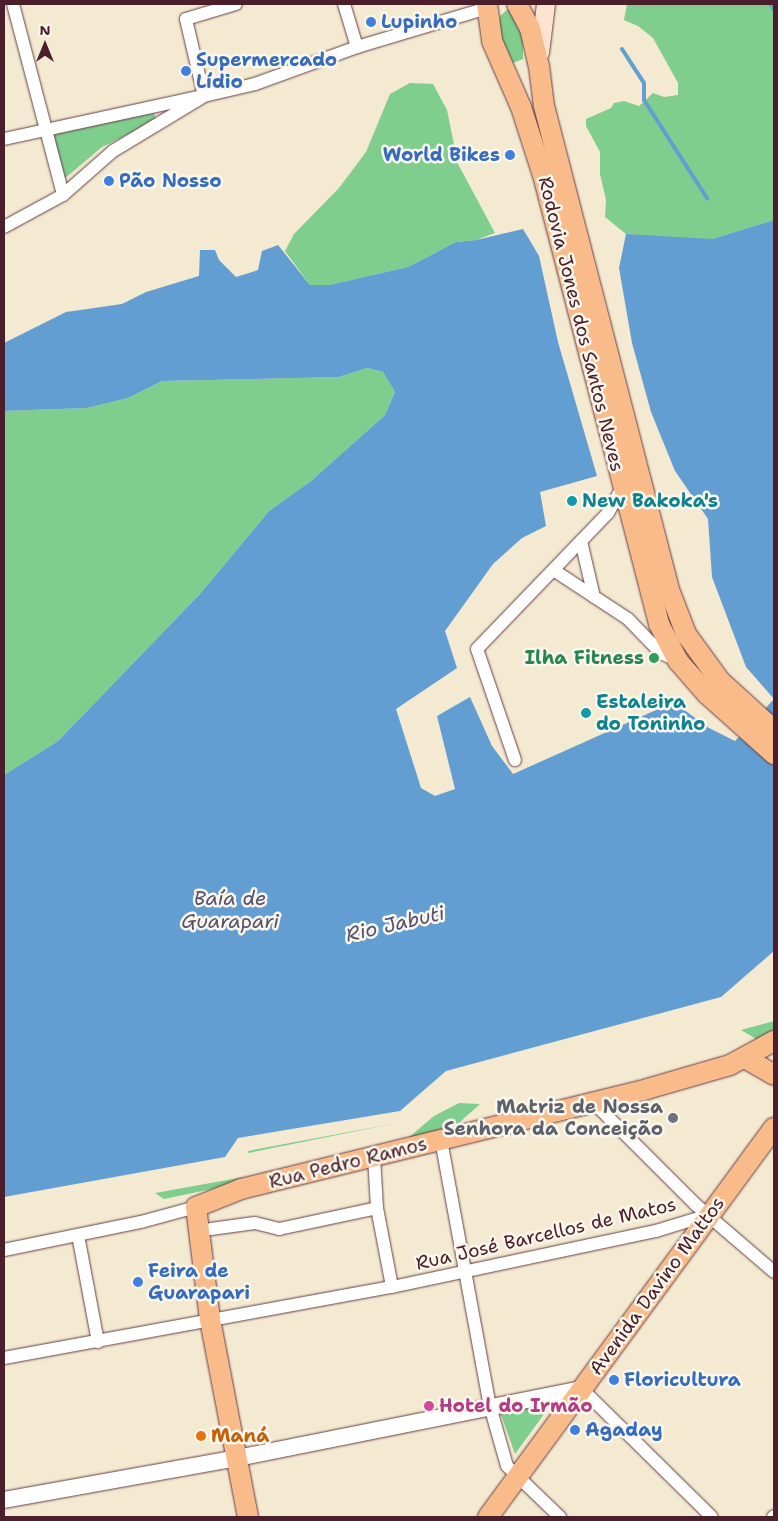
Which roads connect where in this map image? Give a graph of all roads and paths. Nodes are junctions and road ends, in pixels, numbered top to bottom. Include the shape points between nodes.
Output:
1 (14, 4) edge
2 (236, 4) edge
3 (344, 4) edge
4 (517, 4) edge
5 (546, 4) edge
6 (490, 5) edge
7 (357, 47) junction
8 (540, 66) junction
9 (204, 96) junction
10 (44, 129) junction
11 (4, 139) edge
12 (63, 195) junction
13 (4, 227) edge
14 (622, 488) junction
15 (581, 542) junction
16 (555, 570) junction
17 (594, 597) junction
18 (678, 661) junction
19 (745, 717) junction
20 (774, 730) edge
21 (774, 754) edge
22 (515, 760) dead end
23 (774, 1041) edge
24 (745, 1058) junction
25 (774, 1075) edge
26 (593, 1102) junction
27 (774, 1128) edge
28 (441, 1140) junction
29 (374, 1157) junction
30 (196, 1207) junction
31 (378, 1208) junction
32 (708, 1215) junction
33 (211, 1229) dead end
34 (78, 1235) junction
35 (4, 1250) edge
36 (467, 1271) junction
37 (774, 1272) edge
38 (392, 1287) junction
39 (210, 1319) junction
40 (98, 1342) junction
41 (4, 1358) edge
42 (582, 1389) junction
43 (490, 1406) junction
44 (237, 1458) junction
45 (515, 1476) junction
46 (4, 1500) edge
47 (248, 1517) edge
48 (488, 1517) edge
49 (560, 1517) edge
50 (712, 1517) edge

1 - 10 street
2 - 9 street via 186,19
3 - 7 street
4 - 8 main road, Rodovia Jones dos Santos Neves via 530,28
5 - 8 main road via 541,25
6 - 7 street
6 - 14 main road, Rodovia Jones dos Santos Neves via 492,41 521,107 543,175
7 - 9 street via 255,84
8 - 19 main road, Rodovia Jones dos Santos Neves via 544,106 668,587 686,634
9 - 10 street
9 - 12 street via 113,151
10 - 11 street
10 - 12 street
12 - 13 street
14 - 15 street via 608,513
14 - 18 main road, Rodovia Jones dos Santos Neves via 659,624
15 - 16 street
15 - 17 street
16 - 17 street
16 - 22 street via 476,648
17 - 18 street via 628,620 660,653
18 - 19 main road, Rodovia Jones dos Santos Neves
19 - 20 main road, Rodovia Jones dos Santos Neves
19 - 21 main road, Rodovia Jones dos Santos Neves
23 - 24 main road, Rua Pedro Ramos
24 - 25 main road
24 - 26 main road, Rua Pedro Ramos
26 - 28 main road, Rua Pedro Ramos
26 - 32 street
27 - 32 main road, Avenida Davino Mattos
28 - 29 main road, Rua Pedro Ramos
28 - 36 street
29 - 30 main road, Rua Pedro Ramos via 241,1189
29 - 31 street, Rua José Barcellos de Matos
30 - 34 street, Rua Pedro Ramos
30 - 39 main road
31 - 33 street via 279,1229 255,1223
31 - 38 street, Rua José Barcellos de Matos
32 - 36 street, Rua José Barcellos de Matos via 656,1231
32 - 37 street
32 - 42 main road, Avenida Davino Mattos
34 - 35 street, Rua Pedro Ramos
34 - 40 street
36 - 38 street, Rua José Barcellos de Matos
36 - 43 street
38 - 39 street, Rua José Barcellos de Matos
39 - 40 street, Rua José Barcellos de Matos
39 - 44 main road
40 - 41 street, Rua José Barcellos de Matos
42 - 43 street
42 - 45 main road, Avenida Davino Mattos
42 - 50 street
43 - 44 street
43 - 45 street via 507,1466
44 - 46 street
44 - 47 main road
45 - 48 main road, Avenida Davino Mattos
45 - 49 street

